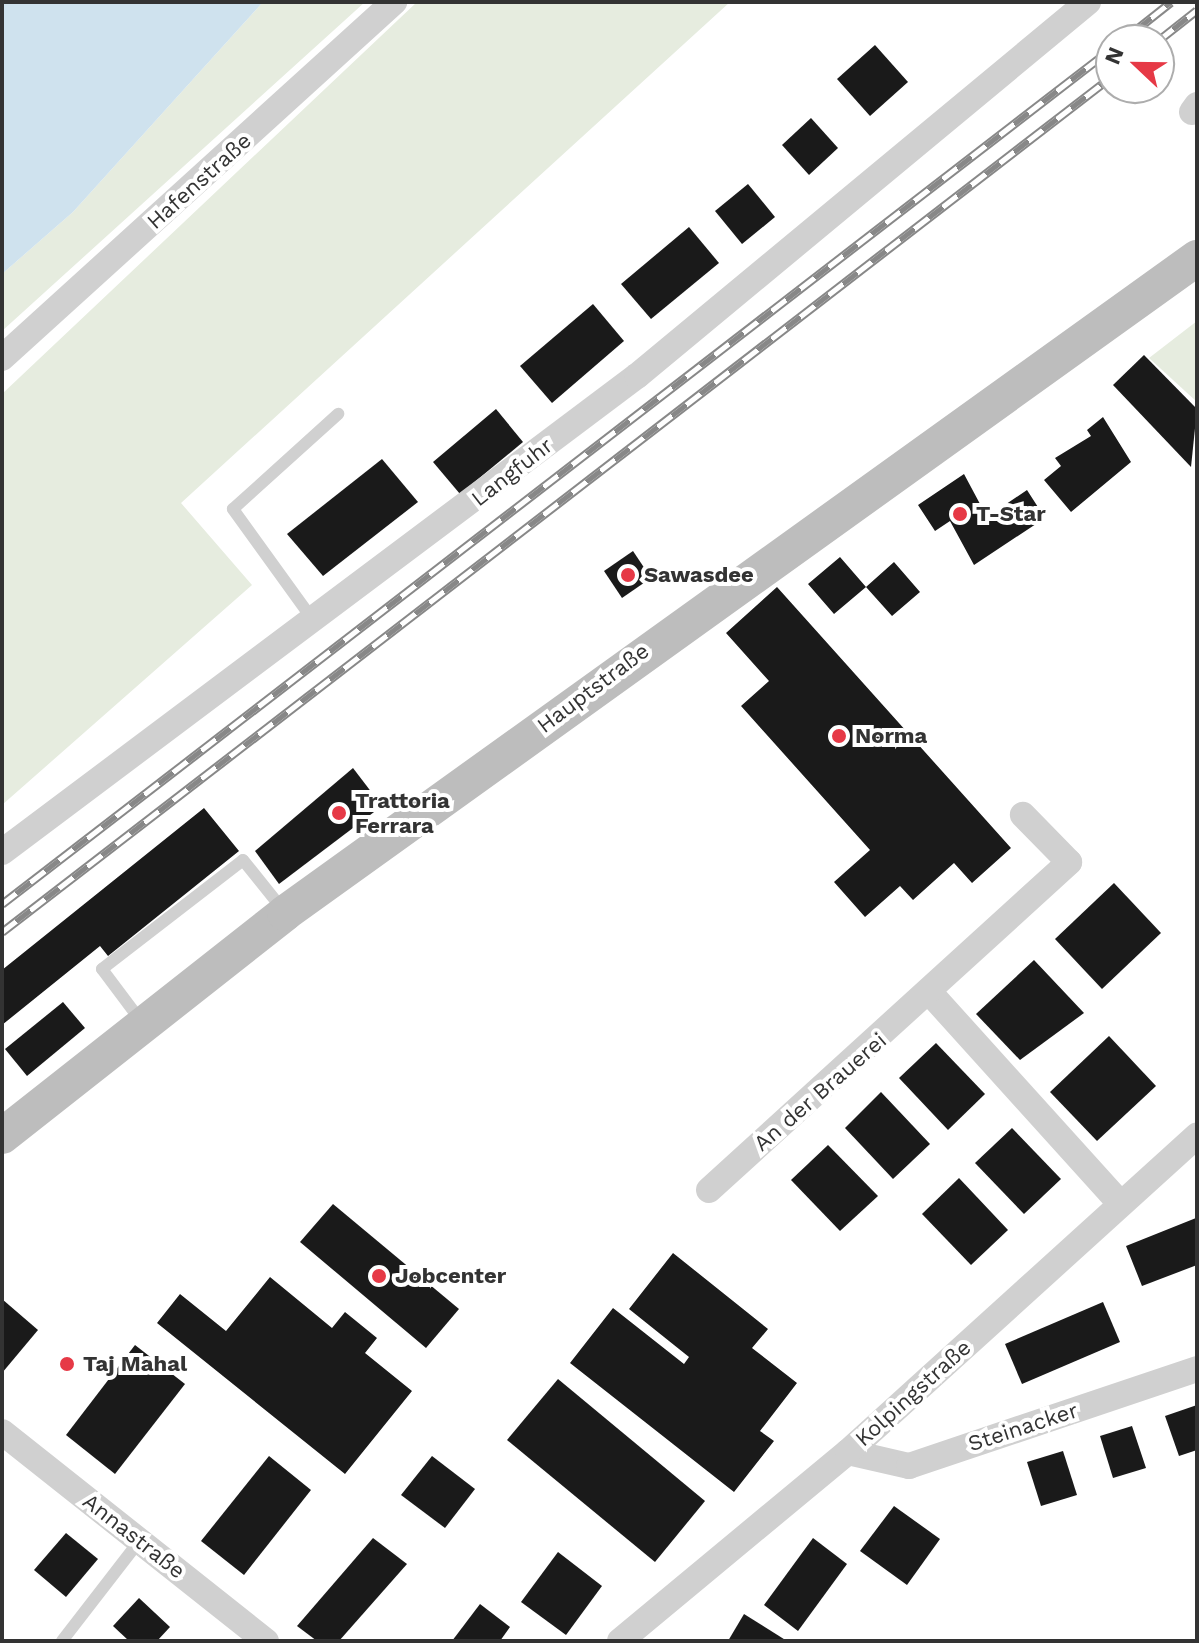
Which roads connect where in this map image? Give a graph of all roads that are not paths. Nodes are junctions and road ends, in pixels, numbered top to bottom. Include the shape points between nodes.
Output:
1 (394, 2) edge
2 (1088, 2) edge
3 (1197, 258) edge
4 (2, 358) edge
5 (338, 414) dead end
6 (315, 623) junction
7 (1023, 815) dead end
8 (2, 852) edge
9 (285, 913) junction
10 (931, 994) junction
11 (141, 1021) junction
12 (1197, 1135) edge
13 (2, 1136) edge
14 (709, 1190) dead end
15 (1121, 1204) junction
16 (1197, 1369) edge
17 (2, 1432) edge
18 (848, 1452) junction
19 (140, 1540) junction
20 (62, 1641) edge
21 (266, 1641) edge
22 (620, 1641) edge

1 - 4 street, Hafenstraße
2 - 6 street, Langfuhr via 637,376
3 - 9 main road, Hauptstraße via 514,740
5 - 6 lane via 233,509
6 - 8 street, Langfuhr
7 - 10 street, An der Brauerei via 1069,862
9 - 11 main road, Hauptstraße
9 - 11 lane via 243,860 102,969
10 - 14 street, An der Brauerei
10 - 15 street
11 - 13 main road, Hauptstraße
12 - 15 street, Kolpingstraße
15 - 18 street, Kolpingstraße
16 - 18 street, Steinacker via 909,1466
17 - 19 street, Annastraße
18 - 22 street, Kolpingstraße
19 - 20 lane
19 - 21 street, Annastraße

